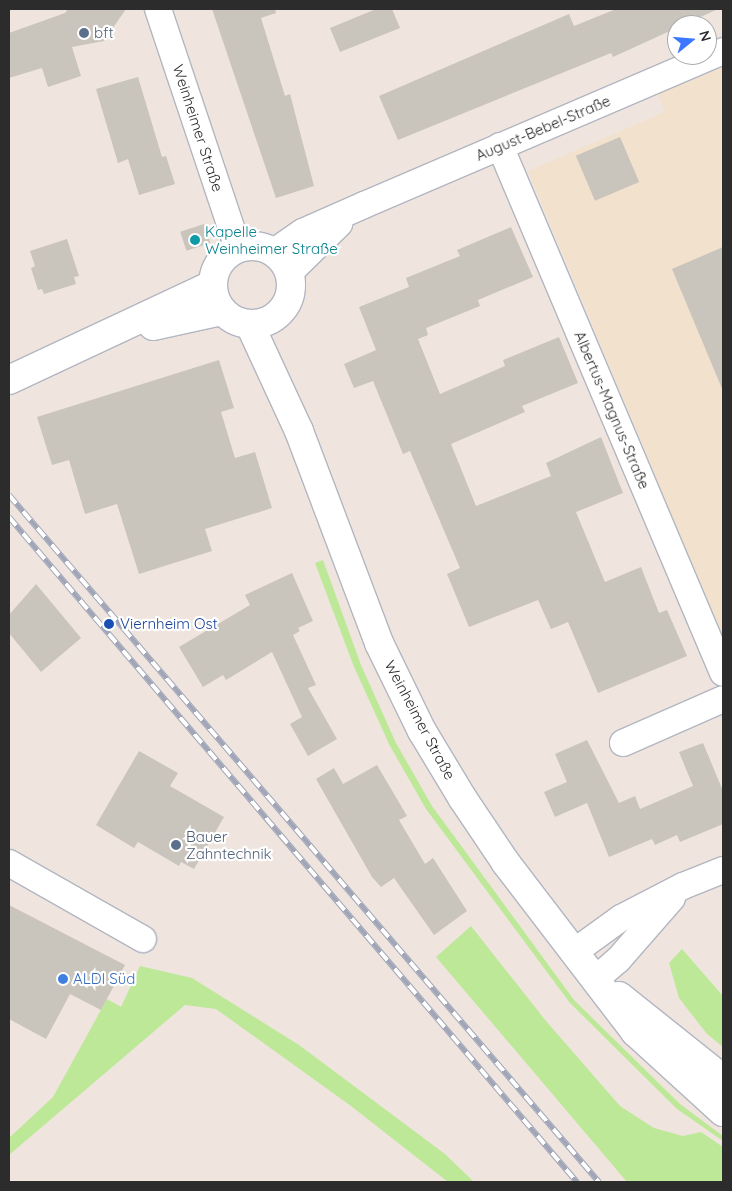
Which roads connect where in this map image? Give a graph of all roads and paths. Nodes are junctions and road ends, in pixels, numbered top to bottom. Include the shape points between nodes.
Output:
1 (158, 9) edge
2 (723, 51) edge
3 (500, 146) junction
4 (238, 248) junction
5 (282, 262) junction
6 (212, 286) junction
7 (221, 311) junction
8 (261, 322) junction
9 (108, 335) junction
10 (9, 380) edge
11 (723, 673) edge
12 (723, 699) edge
13 (624, 743) dead end
14 (9, 863) edge
15 (723, 870) edge
16 (683, 886) junction
17 (143, 939) dead end
18 (574, 952) junction
19 (597, 978) junction
20 (723, 1079) edge
21 (723, 1112) edge

1 - 4 street, Weinheimer Straße
2 - 3 street, August-Bebel-Straße
3 - 5 street, August-Bebel-Straße via 364,205 320,241
3 - 11 street, Albertus-Magnus-Straße
4 - 5 street via 256,246
4 - 6 street via 219,263
5 - 8 street via 289,299
6 - 7 street
6 - 9 street
7 - 8 street via 229,318
7 - 9 street
8 - 18 street, Weinheimer Straße via 379,643 422,731 506,863
9 - 10 street
12 - 13 street
14 - 17 street
15 - 16 street
16 - 18 street via 621,918
16 - 19 street via 618,960
18 - 19 street, Weinheimer Straße
19 - 20 street, Weinheimer Straße
19 - 21 street, Weinheimer Straße via 641,1038

